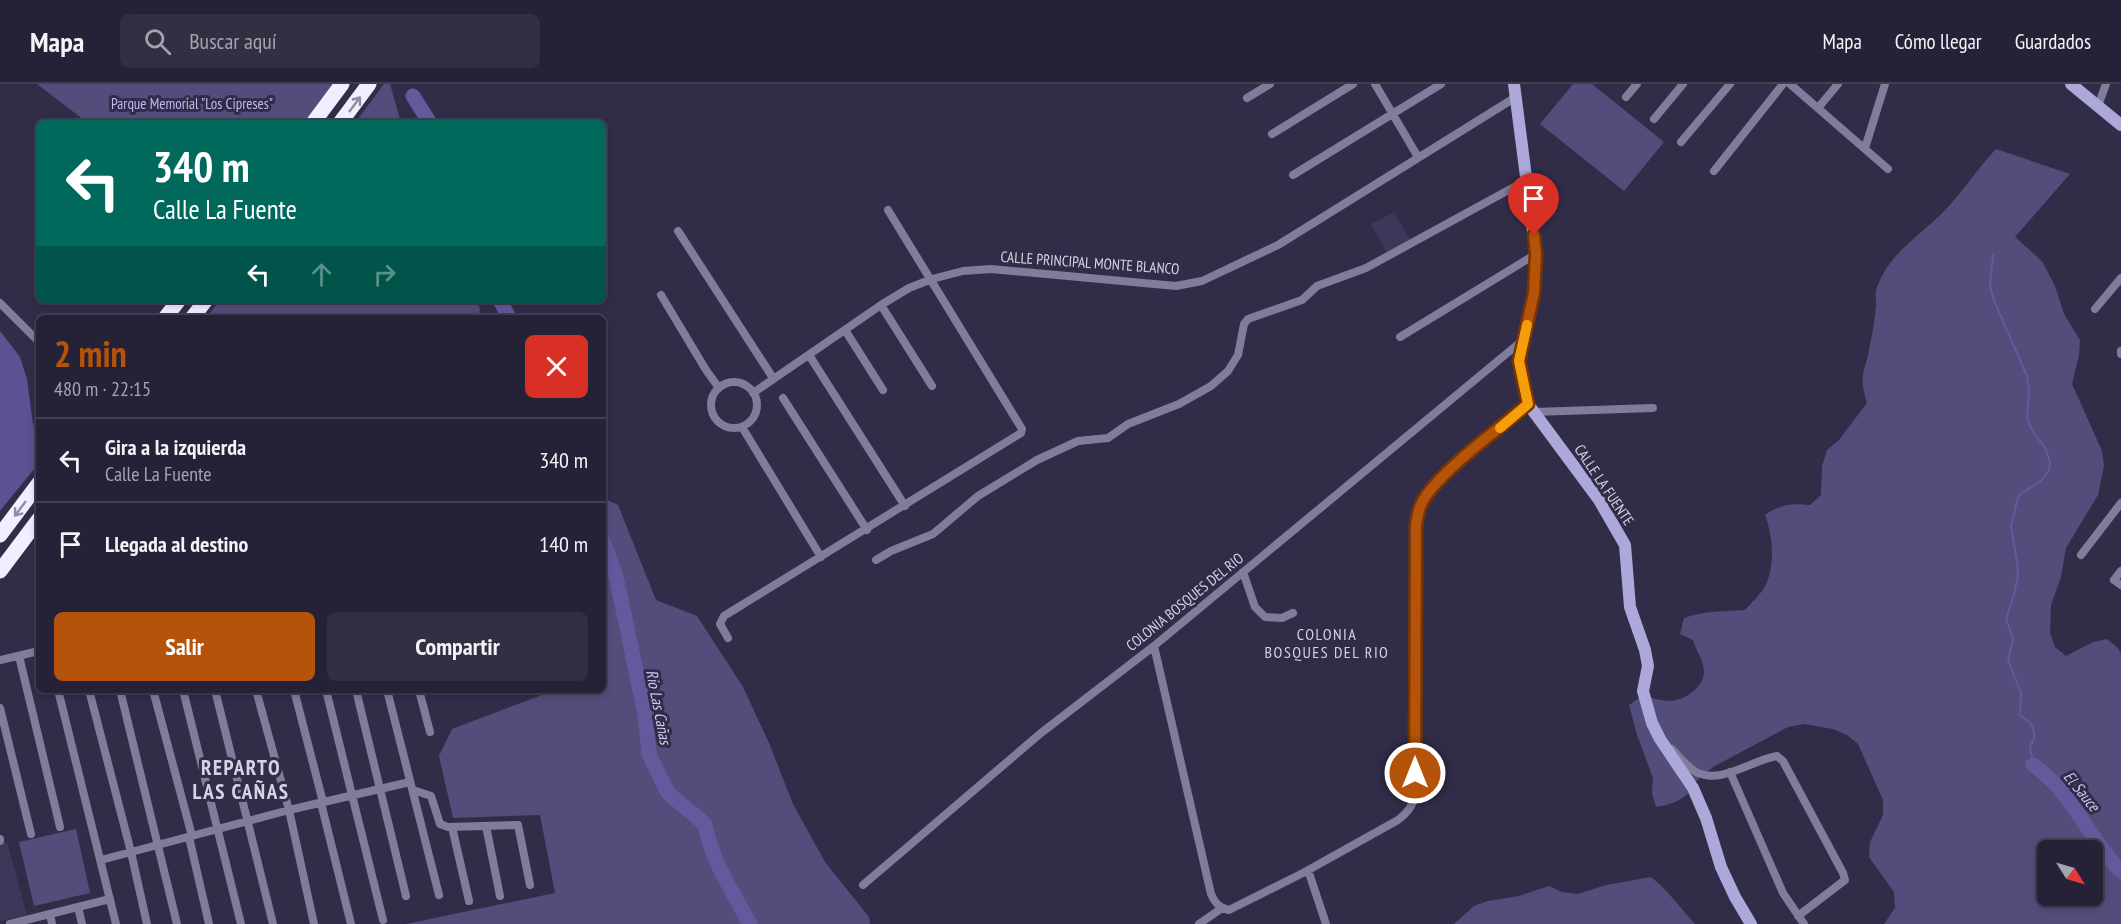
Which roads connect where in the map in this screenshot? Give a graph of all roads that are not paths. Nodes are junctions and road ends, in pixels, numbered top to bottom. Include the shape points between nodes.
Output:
1 (342, 84) edge
2 (369, 84) edge
3 (1269, 84) edge
4 (1353, 84) edge
5 (1375, 84) edge
6 (1441, 84) edge
7 (1637, 84) edge
8 (1683, 84) edge
9 (1730, 84) edge
10 (1783, 84) edge
11 (1790, 84) edge
12 (1838, 84) edge
13 (1885, 84) edge
14 (2072, 84) edge
15 (2106, 84) edge
16 (1515, 90) edge
17 (1626, 97) dead end
18 (1247, 98) dead end
19 (2098, 106) junction
20 (1818, 108) junction
21 (1393, 114) junction
22 (1653, 119) dead end
23 (315, 120) edge
24 (342, 120) edge
25 (2121, 125) edge
26 (1272, 134) dead end
27 (1682, 142) dead end
28 (1864, 148) junction
29 (1418, 157) junction
30 (1888, 169) dead end
31 (1714, 171) dead end
32 (1293, 175) dead end
33 (1527, 180) junction
34 (888, 210) dead end
35 (678, 231) dead end
36 (1536, 254) junction
37 (2121, 278) edge
38 (932, 279) junction
39 (661, 295) dead end
40 (0, 303) edge
41 (177, 303) edge
42 (204, 303) edge
43 (881, 305) junction
44 (2095, 309) dead end
45 (167, 315) edge
46 (194, 315) edge
47 (845, 330) junction
48 (1400, 337) dead end
49 (36, 339) edge
50 (1523, 339) junction
51 (809, 355) junction
52 (773, 378) junction
53 (932, 386) dead end
54 (719, 388) junction
55 (883, 390) dead end
56 (753, 393) junction
57 (783, 398) dead end
58 (1531, 408) junction
59 (1653, 408) dead end
60 (742, 427) junction
61 (36, 487) edge
62 (2121, 503) edge
63 (905, 506) junction
64 (36, 523) edge
65 (867, 530) junction
66 (0, 535) edge
67 (2081, 555) dead end
68 (821, 557) junction
69 (876, 560) dead end
70 (0, 571) edge
71 (2121, 571) edge
72 (1243, 572) junction
73 (2118, 582) edge
74 (1293, 613) dead end
75 (728, 638) dead end
76 (1154, 646) junction
77 (36, 652) edge
78 (19, 656) junction
79 (0, 660) edge
80 (59, 693) edge
81 (90, 693) edge
82 (121, 693) edge
83 (154, 693) edge
84 (184, 693) edge
85 (216, 693) edge
86 (257, 693) edge
87 (295, 693) edge
88 (327, 693) edge
89 (357, 693) edge
90 (388, 693) edge
91 (420, 693) edge
92 (0, 708) edge
93 (430, 732) dead end
94 (1660, 739) junction
95 (1730, 772) junction
96 (411, 786) junction
97 (381, 789) junction
98 (352, 795) junction
99 (322, 802) junction
100 (289, 810) junction
101 (249, 821) junction
102 (486, 826) junction
103 (60, 827) dead end
104 (452, 827) junction
105 (218, 829) junction
106 (31, 834) dead end
107 (190, 836) junction
108 (159, 844) junction
109 (131, 852) junction
110 (100, 860) junction
111 (1308, 870) junction
112 (530, 885) dead end
113 (863, 885) dead end
114 (439, 895) dead end
115 (406, 896) dead end
116 (500, 896) dead end
117 (110, 899) junction
118 (469, 901) dead end
119 (78, 907) junction
120 (1222, 909) junction
121 (50, 914) junction
122 (1798, 916) junction
123 (383, 920) dead end
124 (16, 923) edge
125 (52, 924) edge
126 (82, 924) edge
127 (116, 924) edge
128 (147, 924) edge
129 (177, 924) edge
130 (209, 924) edge
131 (241, 924) edge
132 (273, 924) edge
133 (314, 924) edge
134 (351, 924) edge
135 (1199, 924) edge
136 (1326, 924) edge
137 (1751, 924) edge
138 (1804, 924) edge

1 - 23 highway
24 -> 2 highway
3 - 18 street
4 - 26 street
5 - 21 street
6 - 21 street
7 - 17 street
8 - 22 street
9 - 27 street
10 - 31 street
11 - 20 street
12 - 20 street
13 - 28 street
14 - 19 street
15 - 19 street
16 - 29 street, CALLE PRINCIPAL MONTE BLANCO
16 - 33 street, CALLE LA FUENTE
19 - 25 street
20 - 28 street
21 - 29 street
21 - 32 street
28 - 30 street
29 - 38 street, CALLE PRINCIPAL MONTE BLANCO via 1278,245 1202,281 1152,284 991,269
33 - 36 street, CALLE LA FUENTE
33 - 69 street via 1366,268 1317,286 1302,300 1248,318 1238,356 1211,386 1179,404 1128,424 1107,438 1078,441 1037,460 978,496 933,534
34 - 38 street
35 - 52 street
36 - 48 street
36 - 50 street, CALLE LA FUENTE via 1534,293
37 - 44 street
38 - 43 street, CALLE PRINCIPAL MONTE BLANCO
38 - 63 street via 1022,429
39 - 54 street
40 - 49 street
41 - 45 highway
42 - 46 highway
43 - 47 street, CALLE PRINCIPAL MONTE BLANCO
43 - 53 street
47 - 51 street, CALLE PRINCIPAL MONTE BLANCO
47 - 55 street
50 - 58 street, CALLE LA FUENTE via 1519,361
50 - 72 street, COLONIA BOSQUES DEL RIO
51 - 52 street, CALLE PRINCIPAL MONTE BLANCO
51 - 63 street
52 - 56 street, CALLE PRINCIPAL MONTE BLANCO
54 - 56 street via 741,383
54 - 60 street via 711,402 714,417 726,427
56 - 60 street via 756,413
57 - 65 street
58 - 59 street
58 - 94 street, CALLE LA FUENTE via 1599,500 1625,545 1630,607 1648,666 1643,691
58 - 111 street via 1447,472 1420,506 1416,525 1413,805 1398,820
60 - 68 street
61 -> 66 highway
62 - 67 street
63 - 65 street
64 - 70 highway
65 - 68 street
68 - 75 street via 724,616 720,624
71 - 73 street
72 - 74 street via 1255,607 1265,617 1282,618
72 - 76 street, COLONIA BOSQUES DEL RIO
76 - 113 street, COLONIA BOSQUES DEL RIO via 1041,733
76 - 120 street via 1210,894
77 - 78 street
78 - 79 street
78 - 103 street
80 - 110 street
81 - 109 street
82 - 108 street
83 - 107 street
84 - 105 street
85 - 101 street
86 - 100 street
87 - 99 street
88 - 98 street
89 - 97 street
90 - 96 street
91 - 93 street
92 - 106 street
94 - 95 street via 1695,771 1720,776
94 - 137 street, CALLE LA FUENTE via 1693,788 1721,867
95 - 122 street via 1783,893
95 - 122 street via 1765,758 1777,756 1783,761 1844,873 1845,880 1839,886
96 - 97 street
96 - 104 street via 431,796 440,824
96 - 114 street
97 - 98 street
97 - 115 street
98 - 99 street
98 - 123 street
99 - 100 street
99 - 134 street
100 - 101 street
100 - 133 street
101 - 105 street
101 - 132 street
102 - 104 street
102 - 112 street via 518,825
102 - 116 street
104 - 118 street
105 - 107 street
105 - 131 street
107 - 108 street
107 - 130 street
108 - 109 street
108 - 129 street
109 - 110 street
109 - 128 street
110 - 117 street
111 - 120 street via 1229,910
111 - 136 street
117 - 119 street
117 - 127 street
119 - 121 street
119 - 126 street
120 - 135 street
121 - 124 street
121 - 125 street
122 - 138 street

